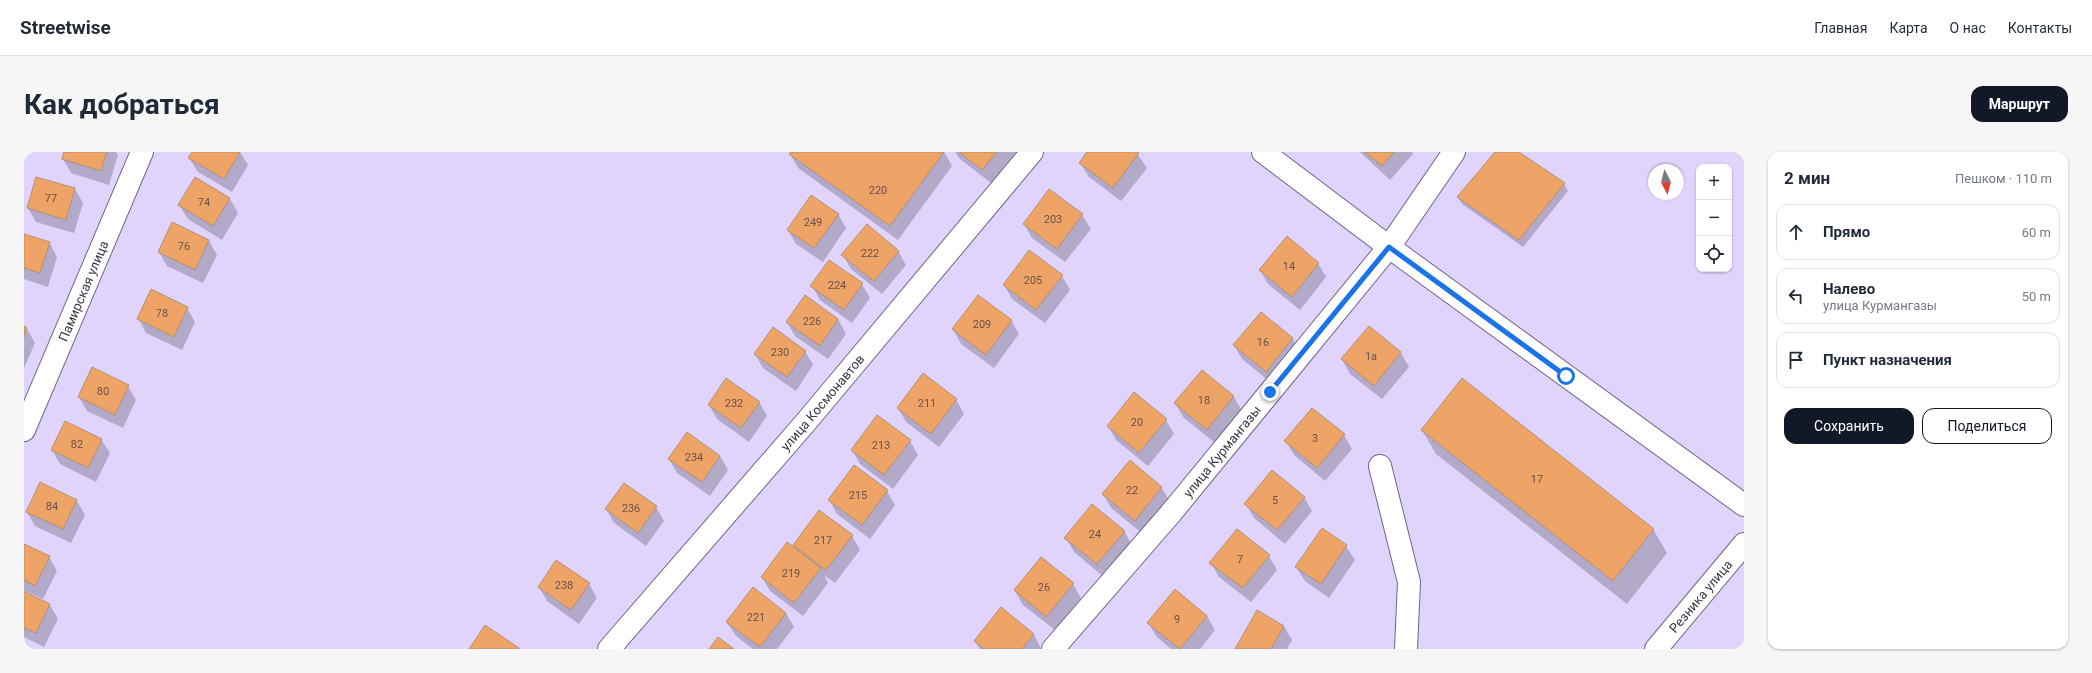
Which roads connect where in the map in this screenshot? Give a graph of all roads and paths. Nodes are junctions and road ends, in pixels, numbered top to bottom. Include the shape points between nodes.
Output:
1 (142, 152) edge
2 (1032, 152) edge
3 (1263, 152) edge
4 (1454, 152) edge
5 (1389, 247) junction
6 (24, 430) edge
7 (1380, 466) dead end
8 (1744, 505) edge
9 (1744, 544) edge
10 (609, 649) edge
11 (1053, 649) edge
12 (1406, 649) edge
13 (1656, 649) edge

1 - 6 street, Памирская улица
2 - 10 street, улица Космонавтов via 806,422
3 - 5 street
4 - 5 street, улица Курмангазы
5 - 8 street
5 - 11 street, улица Курмангазы via 1171,513
7 - 12 street via 1409,582
9 - 13 street, Резника улица

